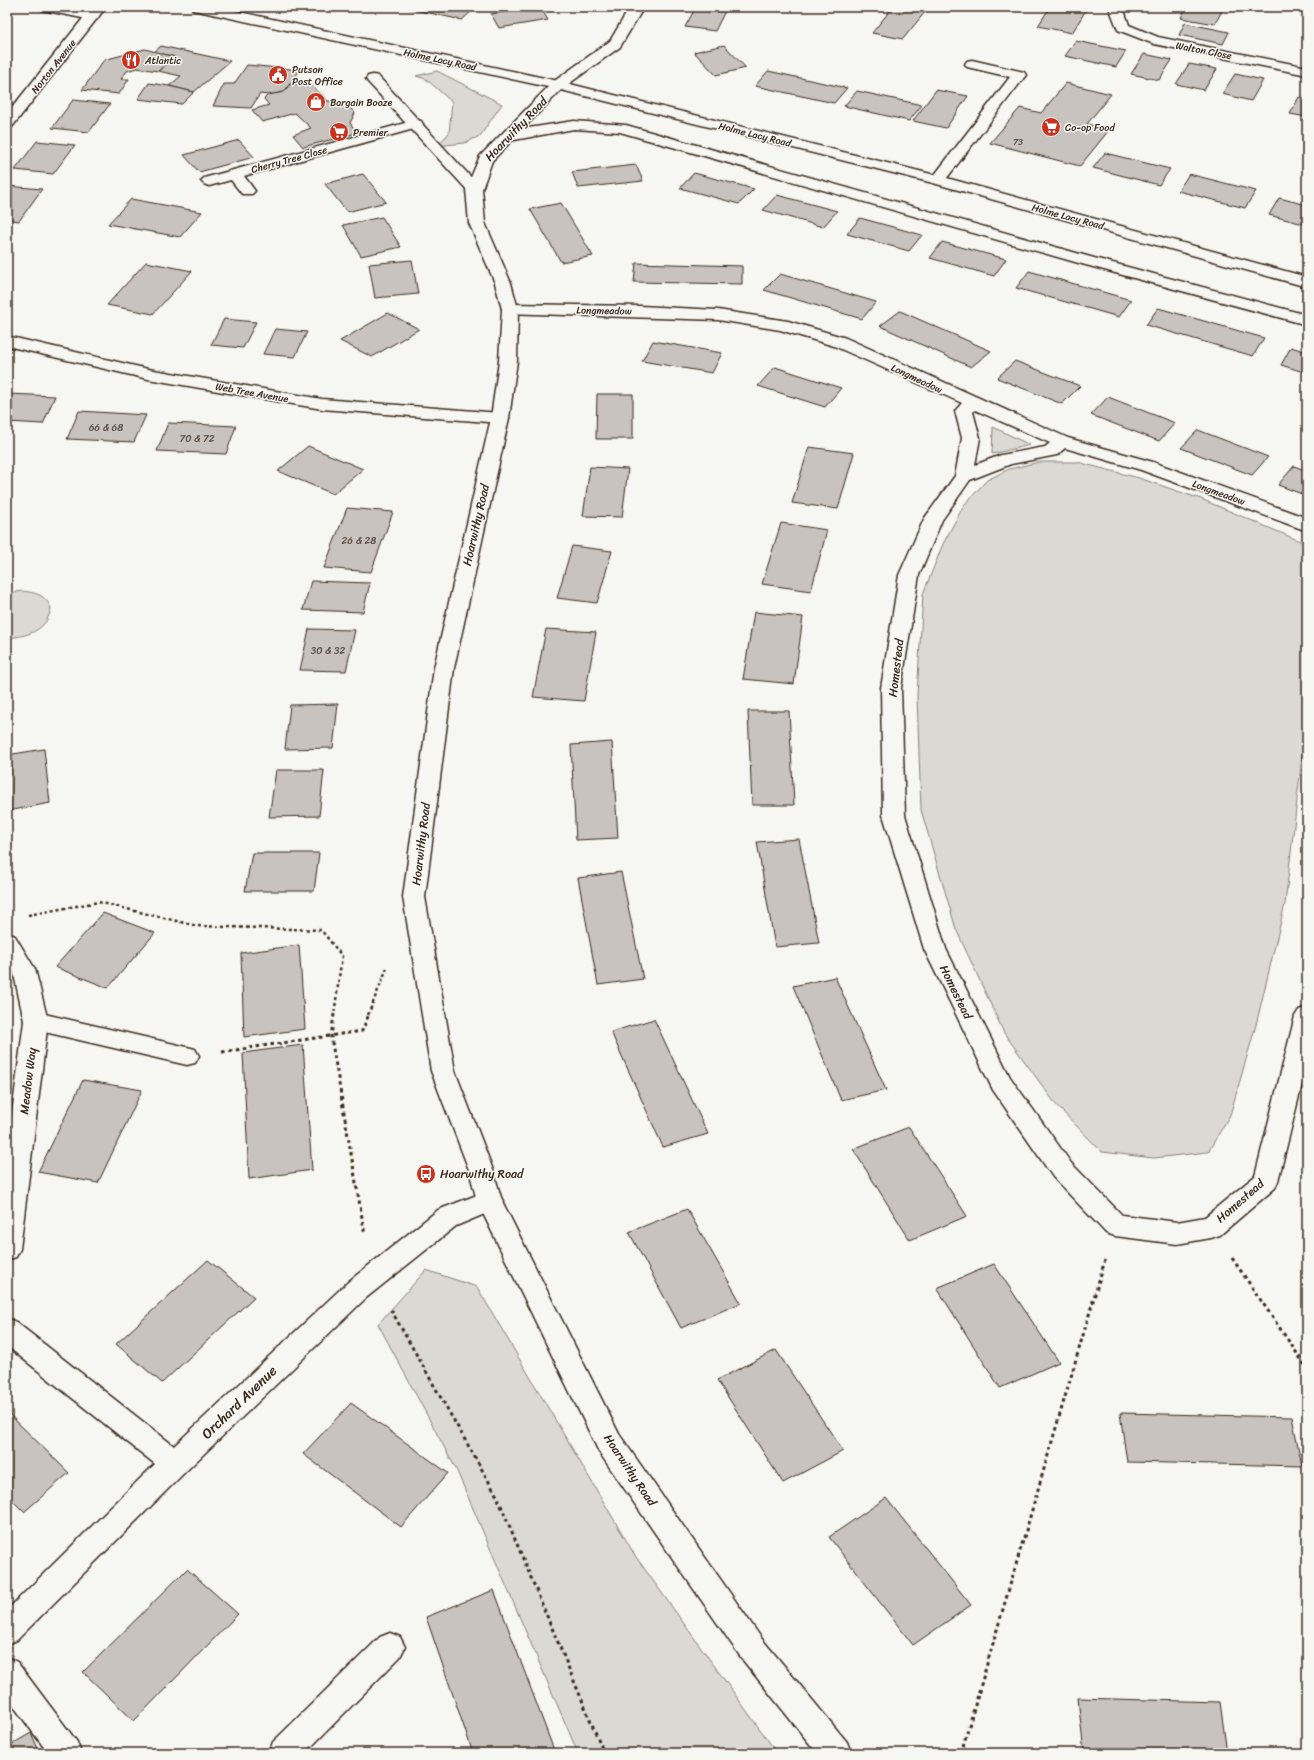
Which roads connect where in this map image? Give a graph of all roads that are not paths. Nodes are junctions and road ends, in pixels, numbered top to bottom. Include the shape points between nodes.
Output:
1 (47, 7) edge
2 (198, 7) edge
3 (637, 7) edge
4 (1116, 7) edge
5 (96, 12) edge
6 (972, 64) dead end
7 (1307, 71) edge
8 (373, 79) dead end
9 (558, 85) junction
10 (7, 124) edge
11 (416, 124) junction
12 (508, 136) junction
13 (234, 174) junction
14 (938, 180) junction
15 (209, 181) dead end
16 (474, 189) junction
17 (247, 191) dead end
18 (1307, 282) edge
19 (510, 308) junction
20 (1307, 320) edge
21 (7, 341) edge
22 (972, 403) junction
23 (500, 418) junction
24 (1062, 442) junction
25 (964, 476) junction
26 (1307, 525) edge
27 (7, 942) edge
28 (1307, 1016) edge
29 (36, 1021) junction
30 (187, 1056) road end
31 (490, 1201) junction
32 (7, 1249) edge
33 (7, 1330) edge
34 (175, 1463) junction
35 (7, 1630) edge
36 (390, 1647) dead end
37 (7, 1672) edge
38 (66, 1753) edge
39 (284, 1753) edge
40 (836, 1753) edge

1 - 5 street
2 - 9 street, Holme Lacy Road
3 - 9 street, Hoarwithy Road via 615,44
4 - 7 street, Walton Close via 1123,27 1154,40
5 - 10 street, Norton Avenue
6 - 14 street via 1019,75
8 - 11 street
9 - 12 street, Hoarwithy Road
9 - 14 street, Holme Lacy Road
11 - 13 street, Cherry Tree Close
11 - 16 street
12 - 16 street, Hoarwithy Road via 484,159
12 - 20 street via 574,125 621,128 1088,261
13 - 15 street, Cherry Tree Close
13 - 17 street
14 - 18 street, Holme Lacy Road
16 - 19 street, Hoarwithy Road via 478,223
19 - 22 street, Longmeadow via 718,315 782,325 840,342
19 - 23 street, Hoarwithy Road via 508,361
21 - 23 street, Web Tree Avenue via 148,374 322,404
22 - 24 street, Longmeadow
22 - 25 street, Homestead via 964,412 972,438
23 - 31 street, Hoarwithy Road via 444,668 414,897 443,1071 481,1170
24 - 25 street via 1051,451 1007,459
24 - 26 street, Longmeadow via 1147,466
25 - 28 street, Homestead via 933,518 909,575 891,688 894,815 935,949 1001,1083 1062,1170 1115,1225 1177,1233 1211,1226 1266,1181
27 - 29 street, Meadow Way via 24,969
29 - 30 street
29 - 32 street, Meadow Way
31 - 34 street, Orchard Avenue via 447,1218 372,1277
31 - 40 street, Hoarwithy Road via 609,1443 752,1649
33 - 34 street
34 - 35 street, Orchard Avenue
36 - 39 street
37 - 38 street

